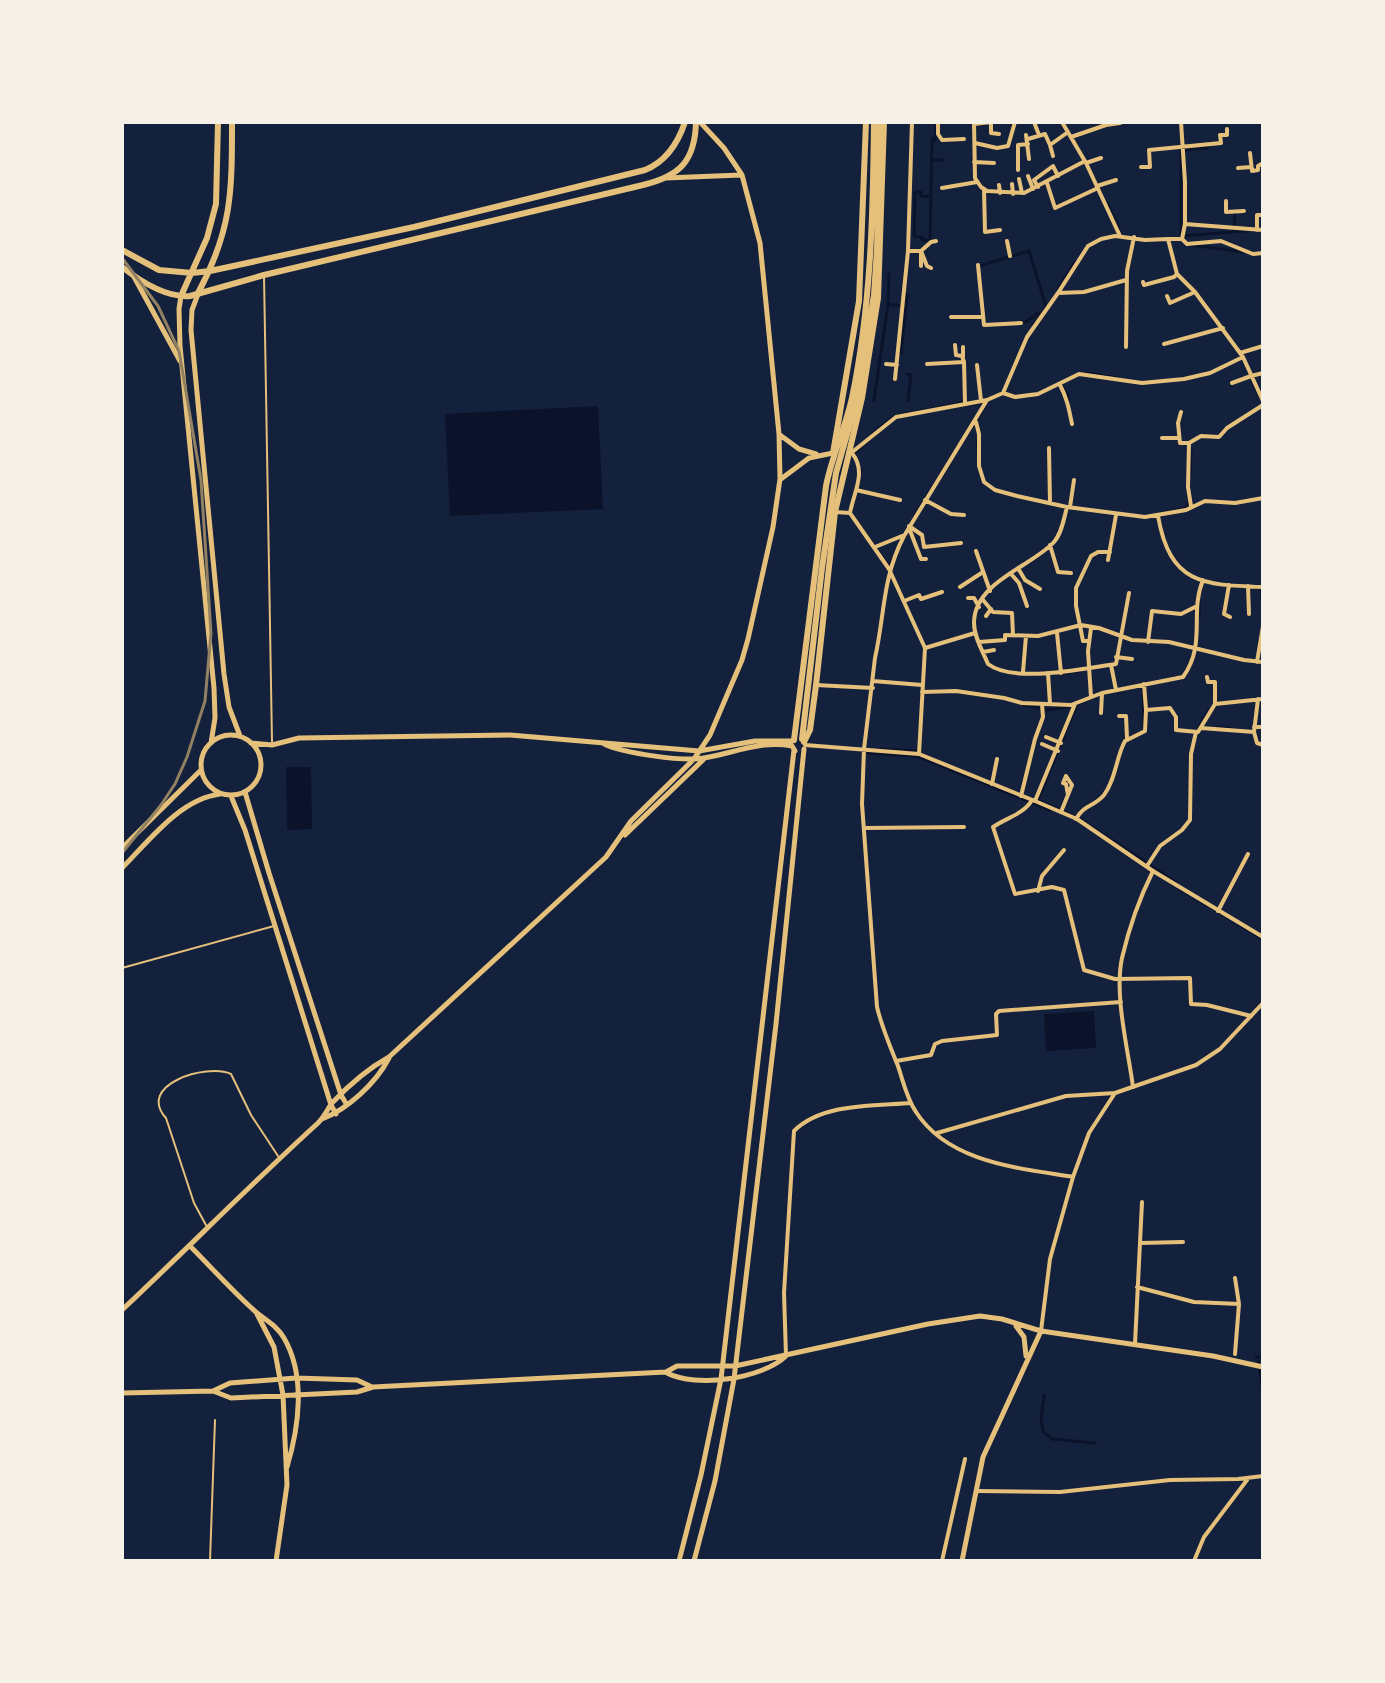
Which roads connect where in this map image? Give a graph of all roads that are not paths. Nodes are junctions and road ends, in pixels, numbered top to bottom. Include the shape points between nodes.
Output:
1 (218, 122) edge
2 (232, 122) edge
3 (685, 122) edge
4 (698, 122) edge
5 (866, 122) edge
6 (879, 122) edge
7 (912, 122) edge
8 (938, 122) edge
9 (1015, 122) edge
10 (1034, 122) edge
11 (1062, 122) edge
12 (1181, 122) edge
13 (974, 123) edge
14 (1120, 123) edge
15 (1227, 129) dead end
16 (999, 134) dead end
17 (1039, 135) junction
18 (1070, 135) junction
19 (964, 139) dead end
20 (1027, 139) junction
21 (975, 143) junction
22 (1050, 145) junction
23 (1181, 148) junction
24 (1250, 153) dead end
25 (1053, 156) dead end
26 (1101, 158) dead end
27 (1029, 159) dead end
28 (974, 162) junction
29 (1086, 162) junction
30 (994, 163) dead end
31 (1263, 163) edge
32 (1141, 167) dead end
33 (1251, 167) junction
34 (1238, 168) dead end
35 (1018, 170) dead end
36 (742, 175) junction
37 (1028, 176) dead end
38 (1058, 176) junction
39 (666, 178) junction
40 (1019, 179) dead end
41 (1116, 180) dead end
42 (977, 182) junction
43 (1046, 183) junction
44 (1012, 184) dead end
45 (999, 185) dead end
46 (1098, 187) junction
47 (942, 188) dead end
48 (1035, 188) junction
49 (984, 189) junction
50 (1000, 193) junction
51 (1022, 193) junction
52 (1013, 194) junction
53 (1226, 201) dead end
54 (1261, 215) dead end
55 (1185, 224) junction
56 (1235, 227) junction
57 (1000, 230) dead end
58 (1260, 230) edge
59 (1120, 236) junction
60 (1134, 237) junction
61 (1168, 239) junction
62 (1182, 239) junction
63 (936, 241) dead end
64 (1007, 241) dead end
65 (122, 250) edge
66 (908, 251) junction
67 (921, 251) junction
68 (1263, 253) edge
69 (1010, 256) dead end
70 (978, 265) dead end
71 (921, 266) dead end
72 (122, 267) edge
73 (931, 268) dead end
74 (210, 271) junction
75 (192, 273) junction
76 (1177, 274) junction
77 (133, 275) junction
78 (264, 275) junction
79 (1126, 280) junction
80 (1143, 282) dead end
81 (1195, 292) junction
82 (198, 293) junction
83 (1058, 293) junction
84 (181, 296) junction
85 (1167, 296) dead end
86 (951, 317) dead end
87 (982, 317) junction
88 (1021, 323) dead end
89 (1223, 328) junction
90 (1164, 344) dead end
91 (955, 345) dead end
92 (1263, 346) edge
93 (963, 347) dead end
94 (1126, 347) dead end
95 (1242, 355) junction
96 (963, 360) junction
97 (886, 364) dead end
98 (927, 364) dead end
99 (897, 365) junction
100 (977, 365) dead end
101 (182, 366) junction
102 (1263, 373) edge
103 (1251, 376) junction
104 (895, 379) dead end
105 (1232, 383) dead end
106 (1060, 385) junction
107 (1003, 393) junction
108 (984, 401) junction
109 (965, 403) junction
110 (1263, 403) edge
111 (1181, 412) dead end
112 (976, 422) junction
113 (1072, 424) dead end
114 (779, 434) junction
115 (1162, 438) dead end
116 (1179, 438) junction
117 (1189, 443) junction
118 (1049, 448) dead end
119 (850, 452) junction
120 (819, 455) junction
121 (836, 455) junction
122 (780, 479) junction
123 (1074, 480) dead end
124 (856, 490) junction
125 (1263, 498) edge
126 (900, 500) dead end
127 (925, 500) junction
128 (1050, 503) junction
129 (1191, 506) junction
130 (1068, 507) junction
131 (835, 512) junction
132 (849, 514) junction
133 (1116, 514) junction
134 (964, 515) dead end
135 (1156, 517) junction
136 (909, 527) junction
137 (904, 536) junction
138 (961, 543) dead end
139 (1050, 545) junction
140 (875, 547) junction
141 (976, 551) dead end
142 (1110, 552) junction
143 (926, 559) dead end
144 (1108, 560) dead end
145 (1018, 568) junction
146 (889, 569) junction
147 (983, 572) junction
148 (1071, 573) dead end
149 (1011, 574) junction
150 (1203, 580) junction
151 (1229, 585) junction
152 (1248, 586) junction
153 (960, 587) dead end
154 (1263, 587) edge
155 (1040, 589) dead end
156 (990, 591) junction
157 (942, 592) dead end
158 (1129, 593) dead end
159 (1263, 597) edge
160 (968, 598) dead end
161 (983, 600) junction
162 (904, 601) junction
163 (1199, 605) junction
164 (1027, 606) dead end
165 (979, 607) junction
166 (991, 609) junction
167 (1249, 614) dead end
168 (986, 616) dead end
169 (1230, 617) dead end
170 (1081, 625) junction
171 (1263, 626) edge
172 (1091, 627) junction
173 (975, 633) junction
174 (1057, 633) junction
175 (1013, 635) junction
176 (1026, 636) junction
177 (1122, 636) junction
178 (1089, 641) junction
179 (979, 642) junction
180 (1148, 642) junction
181 (925, 648) junction
182 (1196, 649) junction
183 (994, 650) dead end
184 (983, 652) junction
185 (1116, 657) junction
186 (1132, 659) dead end
187 (1260, 662) edge
188 (1111, 664) junction
189 (1088, 669) junction
190 (1023, 672) junction
191 (1048, 673) junction
192 (1061, 673) junction
193 (1207, 677) dead end
194 (873, 681) junction
195 (1144, 684) junction
196 (816, 685) junction
197 (922, 685) junction
198 (873, 688) junction
199 (1116, 690) junction
200 (922, 692) junction
201 (1102, 693) junction
202 (1091, 697) junction
203 (1260, 699) edge
204 (1042, 704) junction
205 (1050, 704) junction
206 (1075, 704) junction
207 (1215, 704) junction
208 (1146, 710) junction
209 (1101, 713) dead end
210 (1119, 716) dead end
211 (1263, 727) edge
212 (1198, 730) junction
213 (1254, 730) junction
214 (710, 735) junction
215 (240, 736) junction
216 (1046, 737) dead end
217 (1127, 738) junction
218 (211, 743) junction
219 (251, 743) junction
220 (603, 743) junction
221 (1061, 743) junction
222 (799, 744) junction
223 (1042, 744) dead end
224 (272, 745) junction
225 (1263, 745) edge
226 (864, 749) junction
227 (699, 751) junction
228 (708, 751) junction
229 (1058, 751) junction
230 (919, 754) junction
231 (261, 758) junction
232 (705, 758) junction
233 (694, 759) junction
234 (997, 759) dead end
235 (201, 770) junction
236 (992, 784) junction
237 (245, 792) junction
238 (221, 794) junction
239 (231, 796) junction
240 (1021, 796) junction
241 (1068, 796) dead end
242 (1034, 801) junction
243 (1061, 812) junction
244 (1076, 819) junction
245 (964, 827) dead end
246 (864, 828) junction
247 (620, 838) junction
248 (122, 848) edge
249 (1064, 850) dead end
250 (1248, 854) dead end
251 (1147, 866) junction
252 (122, 868) edge
253 (1153, 871) junction
254 (1038, 891) junction
255 (1218, 911) junction
256 (275, 925) junction
257 (1263, 937) edge
258 (122, 968) edge
259 (1121, 979) junction
260 (1121, 1002) junction
261 (1263, 1003) edge
262 (1251, 1016) junction
263 (389, 1057) junction
264 (896, 1061) junction
265 (1133, 1087) junction
266 (1115, 1093) junction
267 (341, 1095) junction
268 (911, 1103) junction
269 (331, 1105) junction
270 (347, 1105) junction
271 (336, 1114) junction
272 (322, 1119) junction
273 (935, 1133) junction
274 (279, 1157) junction
275 (1073, 1177) junction
276 (1142, 1202) dead end
277 (208, 1228) junction
278 (1183, 1242) dead end
279 (1140, 1243) junction
280 (190, 1246) junction
281 (1235, 1278) dead end
282 (1137, 1287) junction
283 (1239, 1304) junction
284 (122, 1310) edge
285 (257, 1313) junction
286 (1012, 1323) junction
287 (1041, 1331) junction
288 (1135, 1346) junction
289 (1235, 1354) dead end
290 (786, 1356) junction
291 (1024, 1365) junction
292 (735, 1366) junction
293 (722, 1367) junction
294 (1263, 1367) edge
295 (666, 1372) junction
296 (296, 1378) junction
297 (281, 1379) junction
298 (721, 1379) junction
299 (734, 1379) junction
300 (373, 1387) junction
301 (213, 1391) junction
302 (122, 1393) edge
303 (283, 1395) junction
304 (298, 1395) junction
305 (215, 1420) dead end
306 (965, 1459) dead end
307 (287, 1467) junction
308 (1263, 1476) edge
309 (1249, 1478) junction
310 (976, 1491) junction
311 (210, 1561) edge
312 (276, 1561) edge
313 (679, 1561) edge
314 (694, 1561) edge
315 (942, 1561) edge
316 (962, 1561) edge
317 (1194, 1561) edge

1 - 75 main road via 216,204
2 - 74 main road via 231,201
3 - 74 main road via 660,162 645,170
4 - 36 main road
4 - 39 main road via 690,155
5 - 121 main road via 859,301
6 - 119 main road via 878,298
6 - 121 main road via 870,283 843,442
7 - 66 street
8 - 19 street via 942,140
9 - 21 street via 1008,146
10 - 17 street
11 - 18 street
12 - 23 street
13 - 16 street via 991,122 991,133
13 - 21 street
14 - 18 street
15 - 23 street via 1227,135 1220,135 1221,143
17 - 20 street
17 - 22 street via 1045,134
18 - 22 street
18 - 29 street
20 - 27 street
20 - 35 street via 1018,145
21 - 28 street
22 - 25 street
23 - 32 street via 1149,150 1150,167
23 - 55 street
24 - 33 street
26 - 29 street
28 - 30 street
28 - 42 street
29 - 38 street
29 - 46 street
31 - 33 street via 1258,170
33 - 34 street
36 - 39 main road
36 - 114 main road via 760,243
37 - 48 street
38 - 43 street
38 - 48 street via 1053,166 1034,180
39 - 78 main road
40 - 51 street
41 - 46 street
42 - 47 street
42 - 49 street
43 - 46 street via 1055,208
43 - 48 street
44 - 52 street
45 - 50 street
46 - 59 street
48 - 51 street
49 - 50 street
49 - 57 street via 985,232
50 - 52 street
51 - 52 street
53 - 56 street
54 - 58 street
55 - 56 street
55 - 62 street
56 - 58 street
59 - 60 street
59 - 83 street via 1088,246
60 - 61 street
60 - 79 street
61 - 62 street
61 - 76 street
62 - 68 street via 1187,244 1221,241
63 - 67 street
64 - 69 street
65 - 75 main road via 159,270
66 - 67 street
66 - 99 street
67 - 71 street
67 - 73 street
70 - 87 street
72 - 77 main road
74 - 75 main road
74 - 82 main road
75 - 84 main road
76 - 80 street via 1150,285
76 - 81 street
77 - 84 main road
77 - 101 main road
78 - 82 main road
78 - 224 lane
79 - 83 street
79 - 94 street
81 - 85 street via 1170,303
81 - 89 street
82 - 84 main road
82 - 215 main road via 191,315 198,412 224,674
83 - 107 street via 1027,337
84 - 101 main road
86 - 87 street
87 - 88 street via 984,325
89 - 90 street
89 - 95 street
91 - 96 street
92 - 95 street
93 - 96 street
95 - 103 street
95 - 106 street via 1201,376 1177,381 1142,383 1079,374
96 - 98 street
96 - 109 street
97 - 99 street
99 - 104 street
100 - 108 street
101 - 218 main road via 214,688
102 - 103 street
103 - 105 street
103 - 110 street
106 - 107 street via 1030,395
106 - 113 street via 1068,396
107 - 108 street
108 - 109 street
108 - 112 street
109 - 119 street via 896,417
110 - 117 street via 1219,437 1201,436
111 - 116 street
112 - 127 street
112 - 128 street via 979,466 989,487
114 - 120 main road
114 - 122 main road
115 - 116 street
116 - 117 street via 1180,443
117 - 129 street
118 - 128 street
119 - 124 street via 860,467
119 - 131 main road
120 - 121 main road
120 - 122 main road
121 - 222 main road
122 - 214 main road via 748,639
123 - 130 street
124 - 126 street
124 - 132 street
125 - 129 street
127 - 134 street
127 - 136 street
128 - 130 street
129 - 135 street
130 - 133 street
130 - 139 street
131 - 132 street
131 - 196 main road
132 - 140 street
133 - 135 street
133 - 142 street
135 - 150 street via 1164,545 1179,569
136 - 137 street
136 - 138 street via 922,535 924,547
136 - 143 street via 921,559
137 - 140 street
137 - 146 street
139 - 145 street
139 - 148 street via 1058,572
140 - 146 street
141 - 147 street
142 - 144 street
142 - 170 street via 1094,553 1080,578 1075,597
145 - 149 street
145 - 155 street
146 - 162 street
146 - 194 street
147 - 153 street
147 - 156 street
149 - 156 street
149 - 164 street
150 - 151 street
150 - 163 street
151 - 152 street
151 - 169 street via 1224,614
152 - 154 street
152 - 167 street
154 - 159 street
156 - 161 street
157 - 162 street
158 - 177 street
160 - 165 street
161 - 165 street
161 - 166 street
162 - 181 street
163 - 180 street via 1181,614 1152,611
163 - 182 street
165 - 173 street
166 - 168 street
166 - 175 street via 1012,613
170 - 172 street
170 - 174 street
170 - 178 street via 1083,641
171 - 187 street
172 - 177 street
172 - 178 street
173 - 179 street
173 - 181 street
174 - 176 street
174 - 192 street
175 - 176 street
175 - 179 street
176 - 190 street
177 - 180 street
177 - 185 street
178 - 189 street
179 - 184 street
180 - 182 street
181 - 197 street
182 - 187 street
182 - 195 street via 1183,677
183 - 184 street
184 - 190 street via 991,668
185 - 186 street
185 - 188 street via 1116,664
188 - 189 street
188 - 199 street
189 - 192 street
189 - 202 street
190 - 191 street
191 - 192 street
191 - 205 street
193 - 207 street via 1215,682
194 - 197 street
194 - 198 street
195 - 199 street
195 - 208 street
196 - 198 street
196 - 222 main road via 810,730
197 - 200 street
198 - 226 street
199 - 201 street
200 - 204 street via 956,691
200 - 230 street
201 - 202 street
201 - 209 street
202 - 206 street
203 - 207 street
203 - 213 street
204 - 205 street
204 - 240 street
205 - 206 street
206 - 221 street
207 - 212 street
208 - 212 street via 1172,709 1176,730
208 - 217 street via 1145,731
210 - 217 street via 1126,716
211 - 213 street
212 - 213 street
212 - 251 street via 1191,754 1190,820 1160,846
213 - 225 street via 1257,743
214 - 227 main road
214 - 228 main road
215 - 218 main road
215 - 219 main road
216 - 221 street
217 - 244 street via 1107,790
218 - 235 main road
219 - 224 main road
219 - 231 main road
220 - 224 main road via 510,735 299,738
220 - 227 main road
220 - 233 main road via 618,751
221 - 229 street
222 - 226 street
222 - 228 main road via 755,741
222 - 232 main road via 762,745
222 - 292 main road via 776,1024
222 - 293 main road
223 - 229 street
224 - 231 main road
226 - 230 street
226 - 246 street
227 - 228 main road
227 - 233 main road
228 - 232 main road
229 - 242 street
230 - 236 street
231 - 237 main road via 257,781
232 - 233 main road
232 - 247 main road
233 - 247 main road
234 - 236 street
235 - 238 main road
235 - 248 main road
236 - 240 street
237 - 239 main road
237 - 267 main road
238 - 239 main road
238 - 252 main road via 181,811
239 - 256 main road
240 - 242 street
241 - 243 street
242 - 243 street
242 - 254 street via 993,827 1015,894
243 - 244 street
244 - 251 street
245 - 246 street
246 - 264 street via 877,1007
247 - 263 main road via 606,857
249 - 254 street via 1042,876
250 - 255 street
251 - 253 street
253 - 255 street
253 - 259 street via 1138,902
254 - 259 street via 1064,890 1084,970
255 - 257 street
256 - 258 lane
256 - 269 main road
259 - 260 street
259 - 262 street via 1190,978 1191,1004
260 - 264 street via 999,1011 997,1035 942,1041 931,1055
260 - 265 street
261 - 262 street
262 - 265 street via 1220,1049 1196,1065
263 - 267 main road
263 - 270 main road via 382,1072
264 - 268 street
265 - 266 street
266 - 273 street via 1066,1096
266 - 275 street via 1089,1133
267 - 269 main road
267 - 270 main road
268 - 273 street
268 - 290 street via 833,1112 794,1131 784,1293
269 - 271 main road
269 - 272 main road
270 - 271 main road
271 - 272 main road
272 - 274 main road
273 - 275 street via 987,1160
274 - 277 main road
274 - 277 lane via 231,1074 204,1070 167,1086 160,1110
275 - 287 street via 1050,1259
276 - 279 street
277 - 280 main road
278 - 279 street
279 - 282 street
280 - 284 main road
280 - 285 main road
281 - 283 street
282 - 283 street via 1194,1302
282 - 288 street
283 - 289 street
285 - 296 main road via 285,1339
285 - 297 main road via 274,1347
286 - 287 main road
286 - 290 main road via 980,1316 952,1319
286 - 291 main road via 1026,1343
287 - 288 main road
287 - 291 main road
288 - 294 main road
290 - 292 main road
290 - 299 main road via 775,1367
291 - 310 main road via 987,1447
292 - 293 main road
292 - 299 main road
293 - 295 main road via 677,1366
293 - 298 main road
295 - 298 main road via 676,1378
295 - 300 main road
296 - 297 main road
296 - 300 main road via 357,1380
296 - 304 main road
297 - 301 main road via 230,1383
297 - 303 main road
298 - 299 main road
298 - 313 main road
299 - 314 main road
300 - 304 main road
301 - 302 main road
301 - 303 main road via 231,1398
303 - 304 main road
303 - 307 main road
304 - 307 main road
305 - 311 lane
306 - 315 street
307 - 312 main road
308 - 309 street
309 - 310 street via 1060,1492
309 - 317 street via 1209,1528
310 - 316 main road

